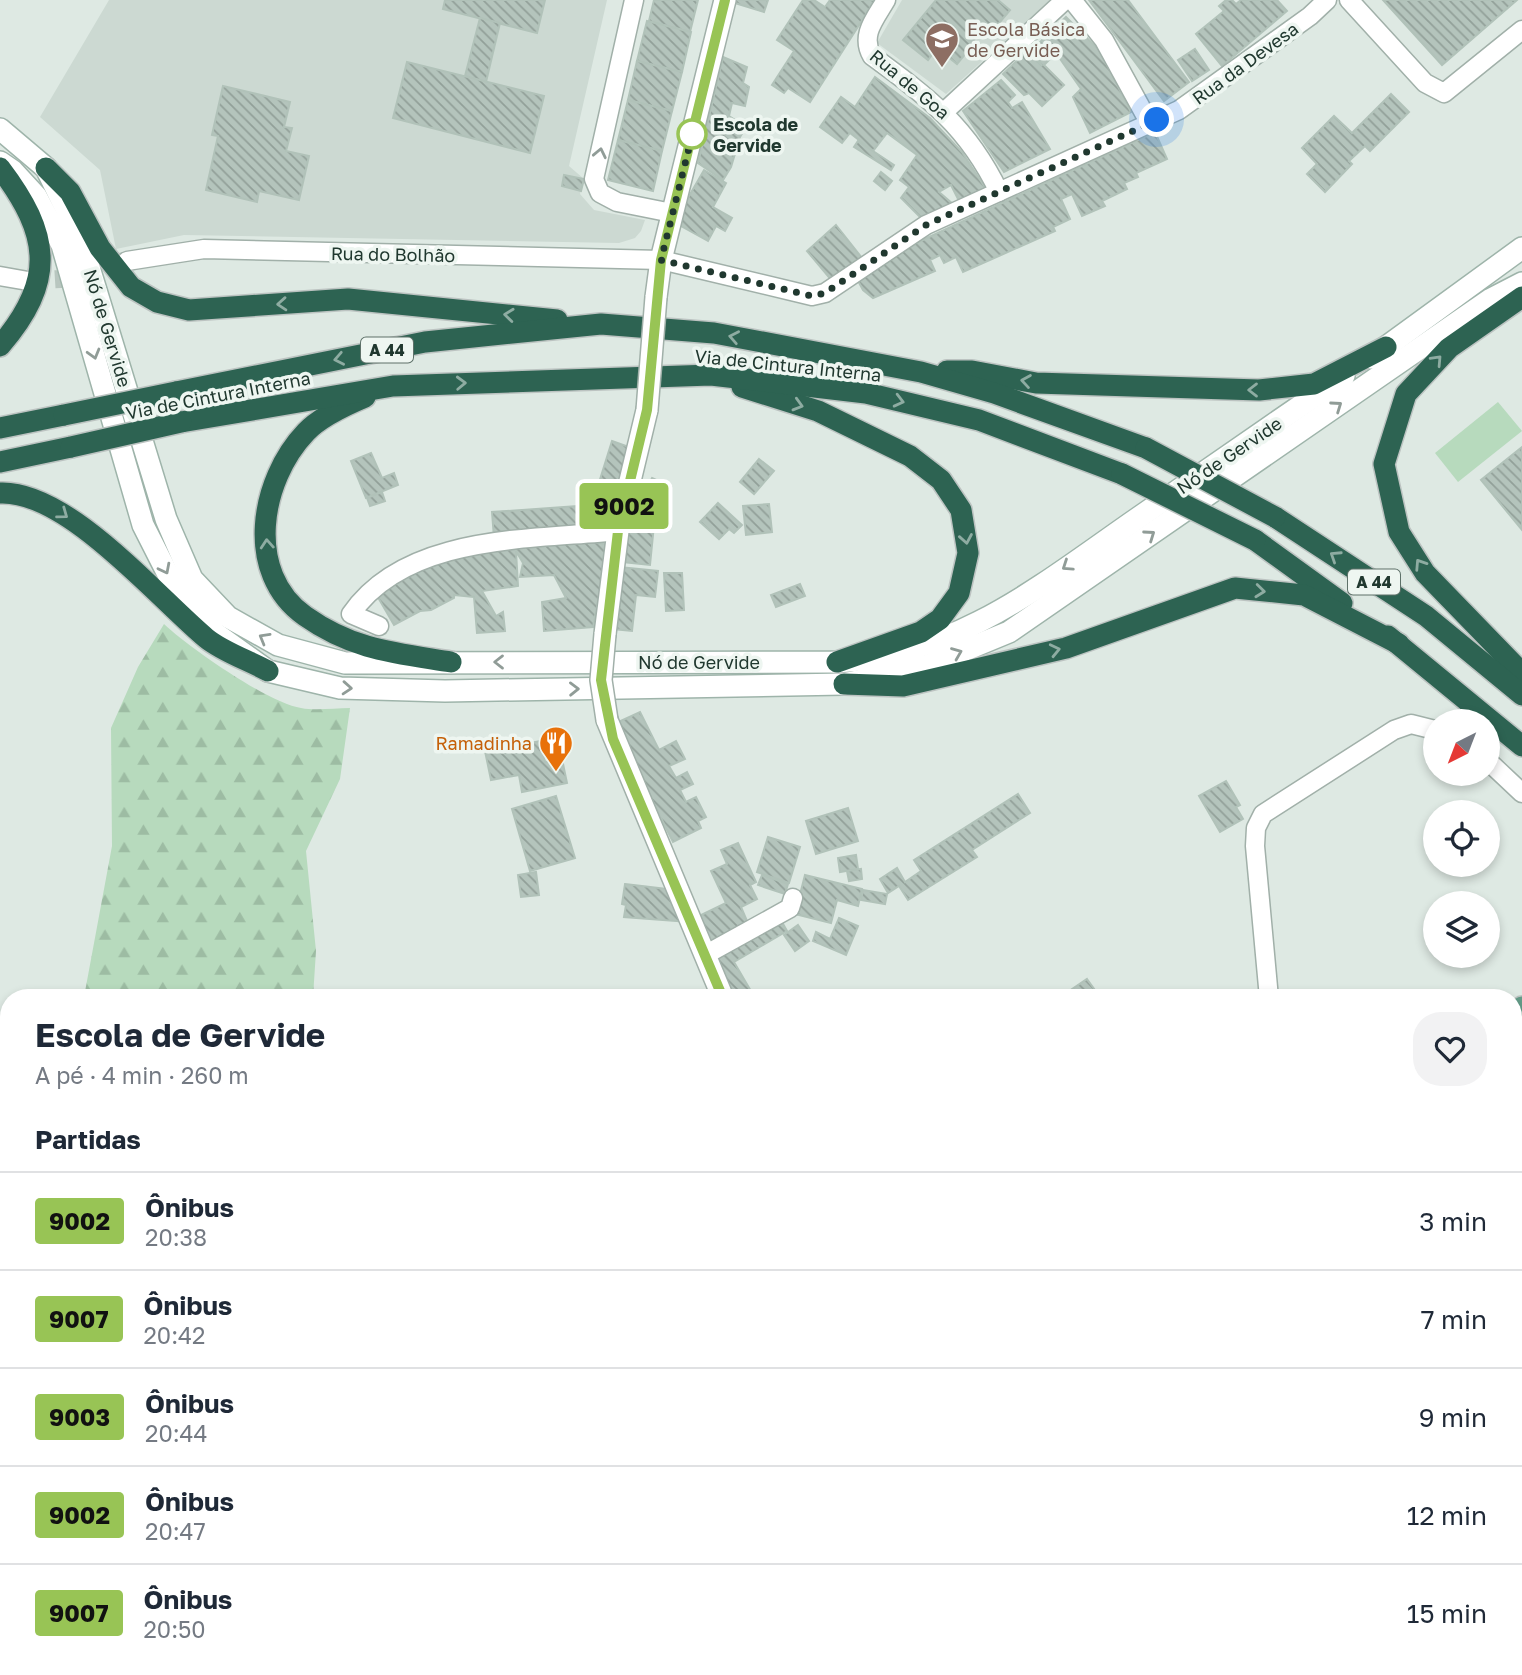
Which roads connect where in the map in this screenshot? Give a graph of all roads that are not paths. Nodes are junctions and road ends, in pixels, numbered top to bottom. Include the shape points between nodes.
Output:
1 (634, 0) edge
2 (725, 0) edge
3 (886, 0) edge
4 (1065, 0) edge
5 (1072, 0) edge
6 (1327, 0) edge
7 (1349, 0) edge
8 (1522, 30) edge
9 (944, 112) junction
10 (1150, 124) junction
11 (0, 129) edge
12 (0, 162) edge
13 (0, 168) edge
14 (46, 168) junction
15 (999, 192) junction
16 (672, 213) junction
17 (1522, 248) edge
18 (661, 260) junction
19 (127, 261) tunnel mouth
20 (0, 276) edge
21 (28, 281) tunnel mouth
22 (1522, 283) edge
23 (1522, 297) edge
24 (601, 324) junction
25 (0, 346) edge
26 (1386, 347) junction
27 (921, 372) junction
28 (711, 375) junction
29 (393, 386) junction
30 (0, 428) edge
31 (0, 462) edge
32 (0, 493) edge
33 (618, 531) junction
34 (379, 626) dead end
35 (1399, 644) junction
36 (451, 662) junction
37 (837, 662) junction
38 (268, 671) junction
39 (1522, 673) edge
40 (844, 684) junction
41 (1522, 695) edge
42 (1423, 727) edge
43 (1522, 746) edge
44 (1500, 772) edge
45 (1522, 793) edge
46 (793, 898) dead end
47 (705, 955) junction
48 (719, 989) edge
49 (1268, 989) edge

16 -> 1 street via 617,202 600,193 594,179
2 - 16 main road
3 - 9 street, Rua de Goa via 866,35 866,46 872,56
4 - 9 street
5 - 10 street via 1104,40
6 - 10 street, Rua da Devesa via 1190,103
7 - 8 street via 1425,83 1444,93
9 - 15 street, Rua de Goa via 973,144
10 - 15 street, Rua da Devesa
11 - 14 main road, Nó de Gervide
12 -> 38 main road, Nó de Gervide via 36,196 62,245 143,525 177,592 215,633
13 - 25 highway via 33,220 41,252 39,284 27,314
24 -> 14 highway via 348,299 189,310 157,302 131,287 100,248 71,192
36 -> 14 main road, Nó de Gervide via 345,663 278,645 228,617 192,579 166,519 80,238
15 - 18 street, Rua da Devesa via 926,225 825,293 812,296
16 - 18 main road
17 - 26 main road, Nó de Gervide
18 - 19 street, Rua do Bolhão via 204,249
18 - 33 main road, bridge via 647,410
20 - 21 street
40 -> 22 main road, Nó de Gervide via 929,665 1009,632 1491,299
39 -> 23 highway via 1425,573 1399,532 1384,464 1406,394 1449,348
27 -> 24 highway, Via de Cintura Interna / A 44 via 714,333
24 -> 30 highway, Via de Cintura Interna / A 44, bridge via 425,342
26 -> 27 highway via 1314,384 1259,390 1037,383 972,371
26 -> 37 main road, Nó de Gervide via 999,613 923,648 877,660
41 -> 27 highway, Via de Cintura Interna / A 44, bridge via 1426,616 1275,516 1146,448
29 -> 28 highway, Via de Cintura Interna / A 44
28 -> 35 highway, Via de Cintura Interna / A 44, bridge via 891,399 978,421 1122,474 1255,540
28 -> 37 highway via 818,411 910,456 941,480 961,510 968,553 958,593 940,619 921,632
29 - 31 highway, Via de Cintura Interna / A 44, bridge via 181,422
36 -> 29 highway via 348,642 303,614 277,585 265,548 267,502 283,460 307,429 351,403
32 -> 38 highway via 12,492 57,509 209,640
33 - 34 street via 484,541 436,555 365,593 351,614
33 - 47 main road, bridge via 601,680 607,720
40 -> 35 highway via 903,686 1066,648 1235,588 1304,595
35 - 43 highway, Via de Cintura Interna / A 44
37 -> 36 main road, Nó de Gervide
38 -> 40 main road, Nó de Gervide via 340,688 445,691
42 - 49 street via 1410,724 1394,730 1263,814 1255,846
44 - 45 street
46 - 47 street via 790,908
47 - 48 main road

